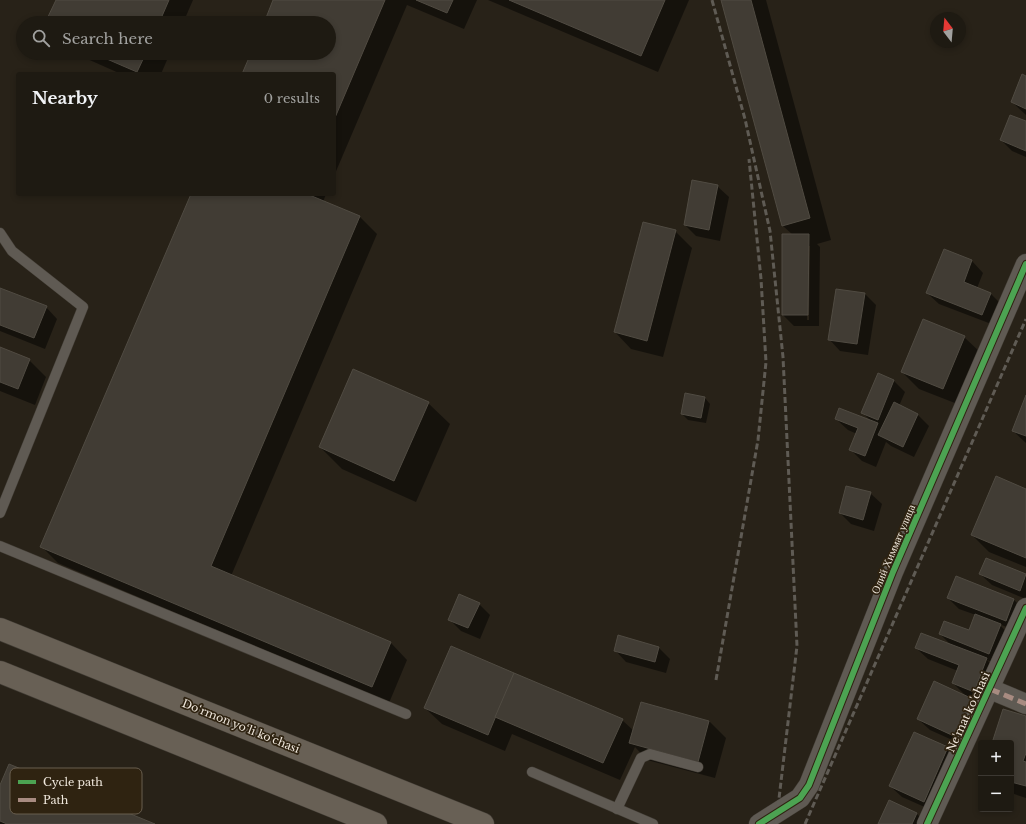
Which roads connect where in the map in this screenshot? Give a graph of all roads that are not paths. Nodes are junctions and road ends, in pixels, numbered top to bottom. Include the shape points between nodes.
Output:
1 (0, 233) edge
2 (1026, 264) edge
3 (0, 513) edge
4 (0, 546) edge
5 (1026, 608) edge
6 (0, 629) edge
7 (0, 672) edge
8 (990, 689) junction
9 (1026, 704) edge
10 (406, 714) dead end
11 (698, 767) dead end
12 (532, 772) dead end
13 (617, 809) junction
14 (376, 824) edge
15 (482, 824) edge
16 (653, 824) edge
17 (759, 824) edge
18 (927, 824) edge

1 - 3 lane via 12,251 83,307
2 - 17 street, Олий Химмат улица via 893,572 809,785 800,798
4 - 10 lane
5 - 8 street, Ne'mat ko'chasi
6 - 15 main road, Do‘rmon yo‘li ko‘chasi
7 - 14 main road
8 - 9 street
8 - 18 street, Ne'mat ko'chasi
11 - 13 lane via 650,754 641,758
12 - 13 lane
13 - 16 lane

